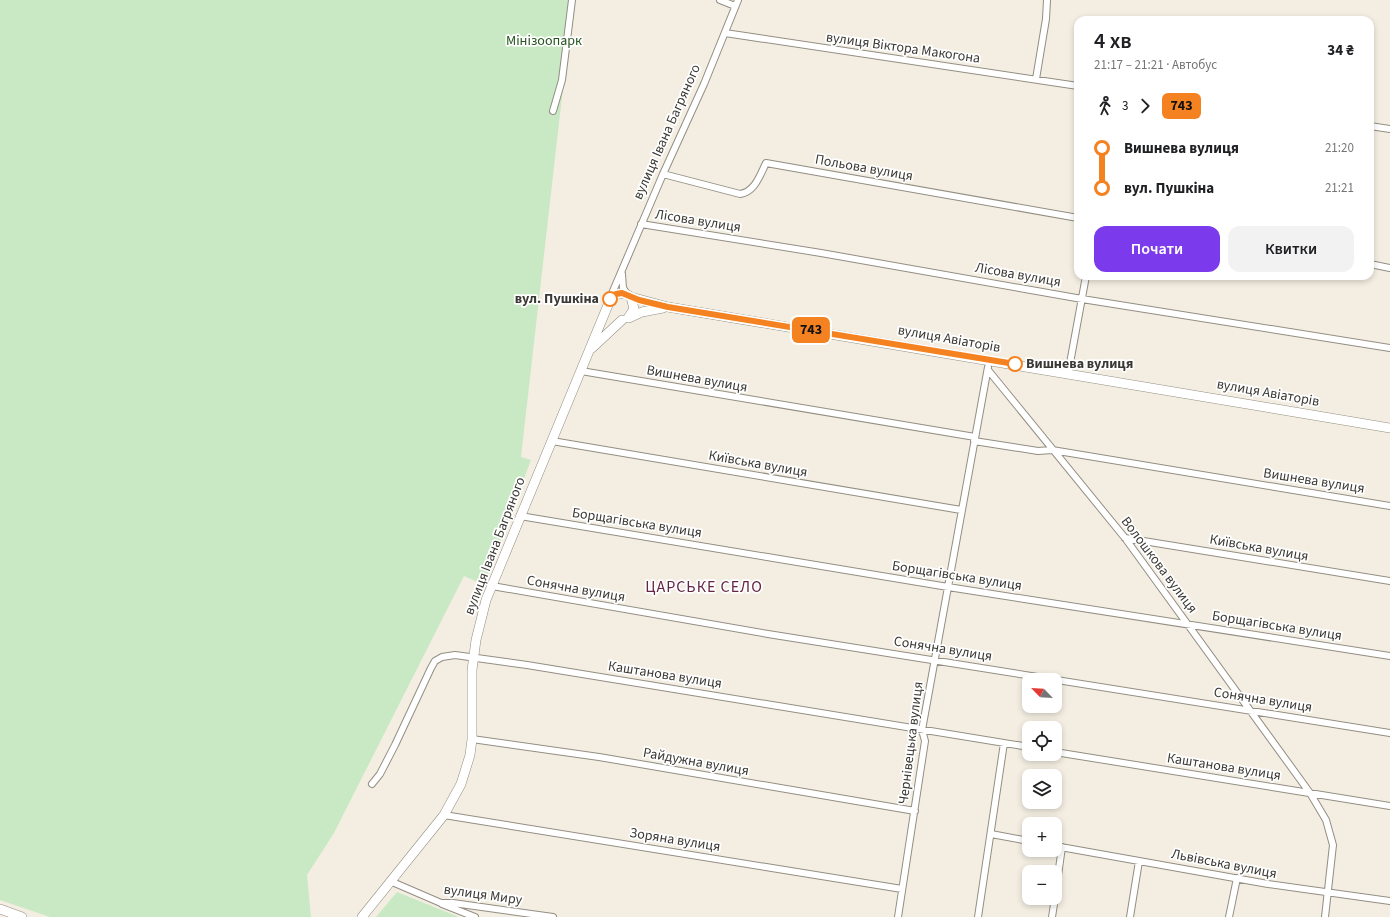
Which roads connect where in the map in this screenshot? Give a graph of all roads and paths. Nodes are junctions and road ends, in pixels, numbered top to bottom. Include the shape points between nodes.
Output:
1 (572, 0) edge
2 (720, 0) edge
3 (738, 0) edge
4 (1047, 0) edge
5 (735, 6) junction
6 (725, 33) junction
7 (1036, 79) junction
8 (1074, 85) edge
9 (553, 111) dead end
10 (1374, 127) edge
11 (1390, 129) edge
12 (663, 174) junction
13 (1074, 217) edge
14 (641, 224) junction
15 (1374, 265) edge
16 (1390, 268) edge
17 (622, 269) junction
18 (1085, 280) edge
19 (629, 296) junction
20 (1082, 299) junction
21 (608, 303) junction
22 (668, 307) junction
23 (625, 319) junction
24 (1390, 348) edge
25 (588, 352) junction
26 (990, 360) junction
27 (988, 370) junction
28 (581, 371) junction
29 (1068, 374) junction
30 (1390, 428) edge
31 (974, 439) junction
32 (552, 440) junction
33 (1052, 450) junction
34 (1390, 506) edge
35 (961, 510) junction
36 (520, 516) junction
37 (1125, 538) junction
38 (1390, 581) edge
39 (492, 586) junction
40 (948, 587) junction
41 (1188, 625) junction
42 (1390, 656) edge
43 (473, 657) junction
44 (935, 660) junction
45 (1250, 710) junction
46 (922, 730) junction
47 (1390, 733) edge
48 (472, 739) junction
49 (1004, 743) junction
50 (1022, 746) edge
51 (1062, 753) edge
52 (372, 784) dead end
53 (1310, 793) junction
54 (1390, 806) edge
55 (915, 810) junction
56 (444, 815) junction
57 (991, 834) junction
58 (1022, 840) edge
59 (1062, 847) edge
60 (1139, 860) junction
61 (1236, 878) junction
62 (390, 881) junction
63 (902, 889) junction
64 (1328, 894) junction
65 (1390, 901) edge
66 (441, 903) junction
67 (1054, 905) edge
68 (0, 909) edge
69 (22, 917) edge
70 (362, 917) edge
71 (475, 917) edge
72 (553, 917) edge
73 (898, 917) edge
74 (978, 917) edge
75 (1052, 917) edge
76 (1130, 917) edge
77 (1229, 917) edge
78 (1325, 917) edge

1 - 9 street via 562,80
2 - 5 street
3 - 5 street, вулиця Івана Багряного
4 - 7 street
5 - 6 street, вулиця Івана Багряного
6 - 7 street, вулиця Віктора Макогона
6 - 12 street, вулиця Івана Багряного
7 - 8 street, вулиця Віктора Макогона
10 - 11 street
12 - 13 street, Польова вулиця via 740,194 752,189 766,163
12 - 14 street, вулиця Івана Багряного
14 - 17 street, вулиця Івана Багряного
14 - 20 street, Лісова вулиця
15 - 16 street
17 - 19 street, вулиця Івана Багряного via 623,288
17 - 21 street, вулиця Івана Багряного
18 - 20 street
19 - 21 main road via 616,294
19 - 22 main road, вулиця Авіаторів
19 - 23 main road via 634,309
20 - 24 street, Лісова вулиця
20 - 29 street
21 - 23 main road via 611,316
21 - 25 main road, вулиця Івана Багряного
22 - 23 main road, вулиця Авіаторів via 642,312
22 - 26 main road, вулиця Авіаторів
23 - 25 main road, вулиця Івана Багряного
25 - 28 main road, вулиця Івана Багряного
26 - 27 street, Чернівецька вулиця
26 - 29 main road, вулиця Авіаторів
27 - 31 street, Чернівецька вулиця
27 - 33 street, Волошкова вулиця
28 - 31 street, Вишнева вулиця
28 - 32 main road, вулиця Івана Багряного
29 - 30 main road, вулиця Авіаторів
31 - 33 street, Вишнева вулиця via 1038,451
31 - 35 street, Чернівецька вулиця
32 - 35 street, Київська вулиця
32 - 36 main road, вулиця Івана Багряного
33 - 34 street, Вишнева вулиця
33 - 37 street, Волошкова вулиця
35 - 40 street, Чернівецька вулиця
36 - 39 main road, вулиця Івана Багряного
36 - 40 street, Борщагівська вулиця
37 - 38 street, Київська вулиця
37 - 41 street, Волошкова вулиця
39 - 43 main road, вулиця Івана Багряного via 480,620
39 - 44 street, Сонячна вулиця
40 - 41 street, Борщагівська вулиця
40 - 44 street, Чернівецька вулиця
41 - 42 street, Борщагівська вулиця
41 - 45 street, Волошкова вулиця
43 - 46 street, Каштанова вулиця
43 - 48 main road, вулиця Івана Багряного
43 - 52 street, Каштанова вулиця via 442,657 435,661 392,751
44 - 45 street, Сонячна вулиця
44 - 46 street, Чернівецька вулиця
45 - 47 street, Сонячна вулиця
45 - 53 street, Волошкова вулиця
46 - 49 street, Каштанова вулиця
46 - 55 street, Чернівецька вулиця via 925,741
48 - 55 street, Райдужна вулиця via 598,757
48 - 56 main road, вулиця Івана Багряного via 461,784
49 - 50 street, Каштанова вулиця
49 - 57 street
51 - 53 street, Каштанова вулиця
53 - 54 street, Каштанова вулиця
53 - 64 street, Волошкова вулиця via 1331,832 1333,856
55 - 63 street, Чернівецька вулиця
56 - 62 main road, вулиця Івана Багряного
56 - 63 street, Зоряна вулиця
57 - 58 street
57 - 74 street
59 - 60 street, Львівська вулиця
60 - 61 street, Львівська вулиця
60 - 76 street
61 - 64 street, Львівська вулиця
61 - 77 street
62 - 66 street, вулиця Миру
62 - 70 main road, вулиця Івана Багряного
63 - 73 street, Чернівецька вулиця
64 - 65 street, Львівська вулиця
64 - 78 street, Волошкова вулиця
66 - 71 street
66 - 72 street, вулиця Миру
67 - 75 street
68 - 69 main road

